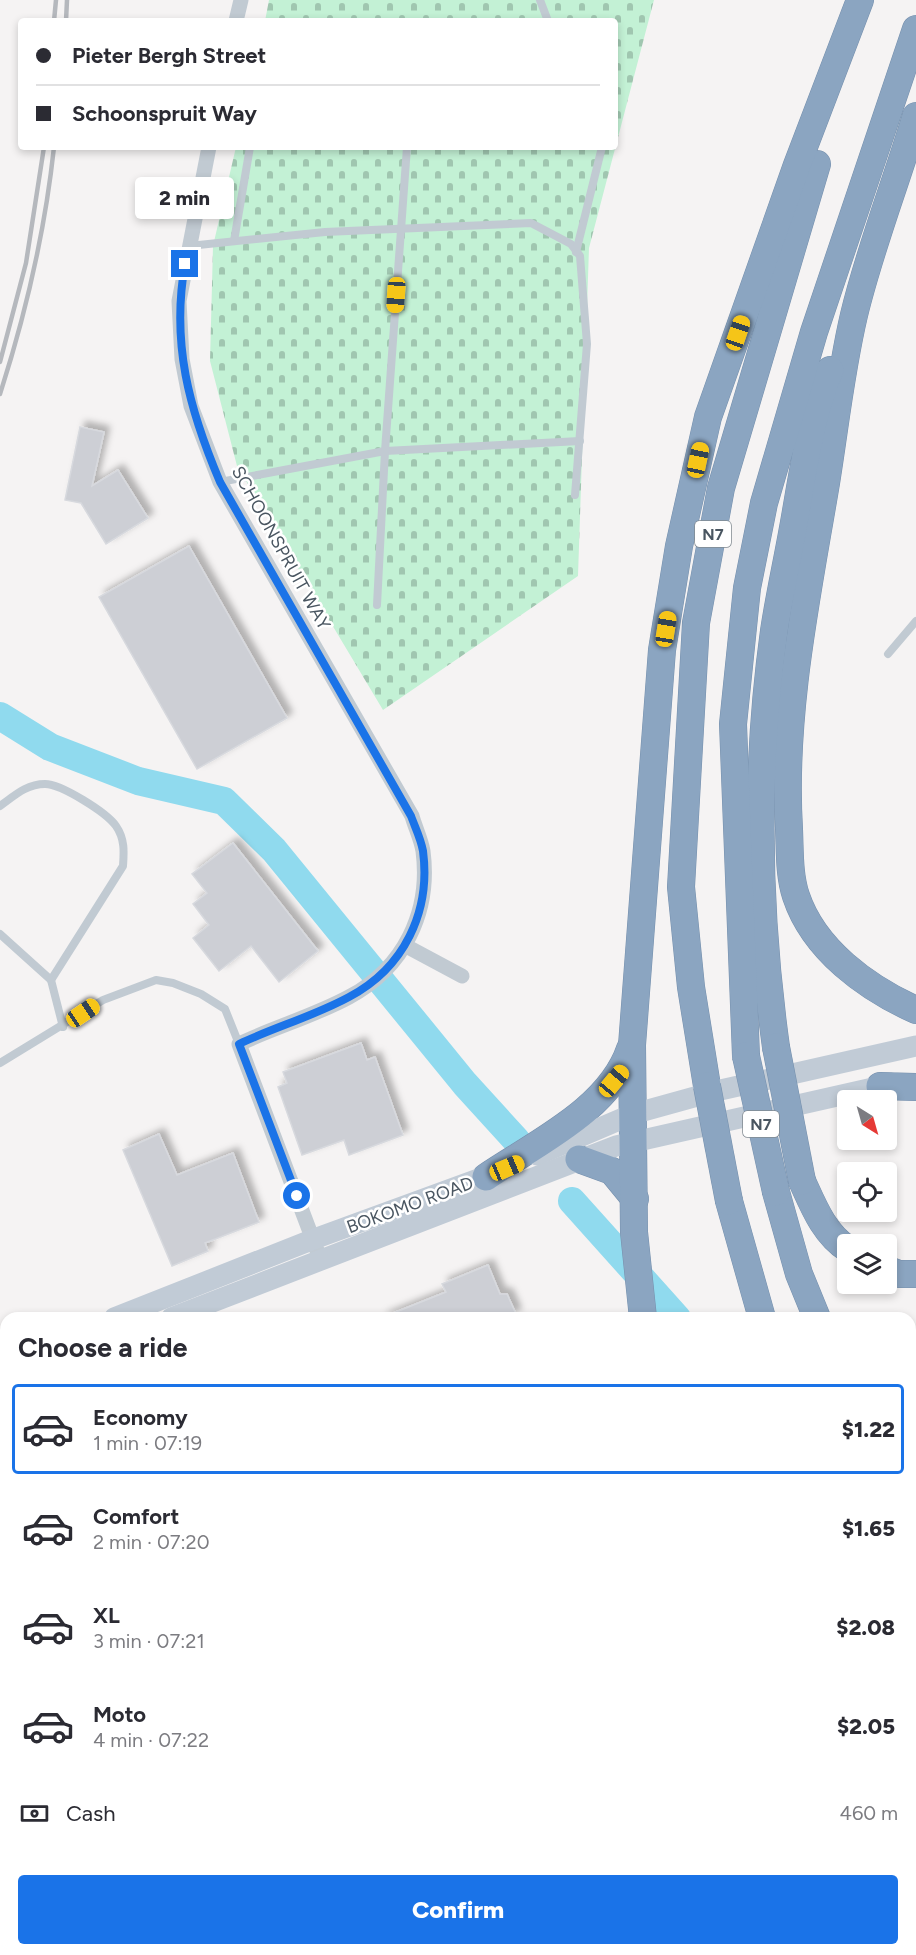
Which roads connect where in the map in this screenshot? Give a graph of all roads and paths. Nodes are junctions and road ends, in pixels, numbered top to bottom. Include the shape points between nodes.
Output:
1 (241, 0) edge
2 (540, 0) edge
3 (860, 0) edge
4 (869, 0) edge
5 (237, 18) edge
6 (547, 18) edge
7 (916, 29) edge
8 (916, 116) edge
9 (208, 150) edge
10 (249, 150) edge
11 (407, 150) edge
12 (601, 150) edge
13 (401, 229) junction
14 (234, 241) junction
15 (188, 246) junction
16 (576, 252) junction
17 (854, 316) junction
18 (580, 441) junction
19 (385, 451) junction
20 (220, 482) junction
21 (575, 495) dead end
22 (378, 605) dead end
23 (916, 621) edge
24 (888, 654) dead end
25 (0, 806) edge
26 (0, 934) edge
27 (406, 946) junction
28 (462, 976) dead end
29 (51, 980) junction
30 (916, 1010) edge
31 (63, 1027) junction
32 (239, 1044) junction
33 (632, 1045) junction
34 (916, 1046) edge
35 (1, 1062) edge
36 (916, 1079) edge
37 (879, 1086) junction
38 (916, 1087) edge
39 (633, 1114) junction
40 (634, 1141) junction
41 (579, 1159) junction
42 (486, 1177) junction
43 (635, 1199) junction
44 (314, 1239) junction
45 (837, 1241) edge
46 (321, 1261) junction
47 (897, 1274) edge
48 (916, 1274) edge
49 (129, 1312) edge
50 (187, 1312) edge
51 (642, 1312) edge
52 (760, 1312) edge
53 (815, 1312) edge

1 - 5 street
2 - 6 lane
3 - 33 highway via 708,417 679,546 662,650
4 - 52 highway, N7, bridge via 806,196 721,488 696,623 681,888 706,1086 729,1201
7 - 53 highway, N7, bridge via 814,332 764,503 747,588 733,724 746,1056 776,1192 799,1274
8 - 17 highway
9 - 15 street, SCHOONSPRUIT WAY
10 - 14 lane
11 - 13 lane
12 - 16 lane
13 - 14 lane
13 - 16 lane via 531,223 571,244
13 - 19 lane
14 - 15 lane
15 - 20 street, SCHOONSPRUIT WAY via 179,301 182,359 191,406
16 - 18 lane via 580,256 587,344
17 - 30 highway via 794,688 786,761 791,869 796,897 830,950 859,978 890,999
17 - 45 highway, bridge via 828,376 805,460 774,631 764,743 761,862 767,982 802,1181 819,1218
18 - 19 lane
18 - 21 lane
19 - 20 lane
19 - 22 lane
20 - 27 street, SCHOONSPRUIT WAY via 411,816 423,849 423,877 420,907
23 - 24 lane
25 - 29 lane via 24,788 46,783 75,794 116,825 125,847 123,866
26 - 29 lane
27 - 28 street
27 - 32 street, SCHOONSPRUIT WAY via 393,963 352,996
29 - 31 lane
31 - 32 lane via 103,1000 156,980 173,983 225,1009
31 - 35 lane
32 - 44 street
33 - 39 highway
33 - 42 highway via 622,1071 586,1111
34 - 39 main road, BOKOMO ROAD
36 - 37 main road, BOKOMO ROAD
37 - 38 highway
37 - 40 main road, BOKOMO ROAD
39 - 40 highway
39 - 42 main road, BOKOMO ROAD
40 - 41 main road, BOKOMO ROAD
40 - 43 highway
41 - 43 highway via 612,1171
41 - 46 main road, BOKOMO ROAD
42 - 44 main road, BOKOMO ROAD
43 - 51 highway
44 - 46 street
44 - 49 main road, BOKOMO ROAD
46 - 50 main road, BOKOMO ROAD
47 - 48 highway

